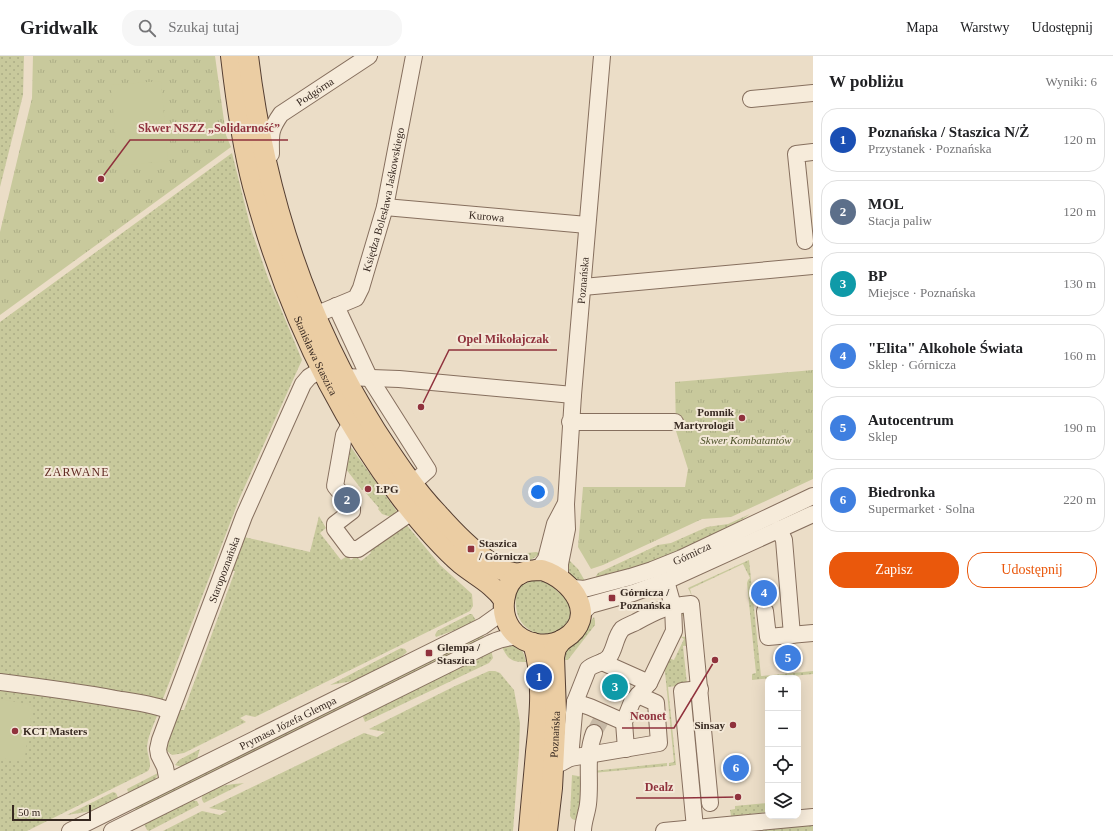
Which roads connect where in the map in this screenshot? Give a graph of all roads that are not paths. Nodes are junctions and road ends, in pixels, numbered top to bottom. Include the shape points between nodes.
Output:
1 (231, 56) edge
2 (248, 56) edge
3 (369, 56) edge
4 (414, 56) edge
5 (602, 56) edge
6 (813, 93) edge
7 (751, 99) dead end
8 (813, 152) edge
9 (270, 183) junction
10 (385, 207) junction
11 (587, 225) junction
12 (805, 240) dead end
13 (813, 266) edge
14 (583, 287) junction
15 (336, 306) junction
16 (315, 315) junction
17 (322, 369) junction
18 (344, 376) junction
19 (369, 377) junction
20 (572, 395) junction
21 (570, 422) junction
22 (675, 422) dead end
23 (350, 423) junction
24 (412, 484) junction
25 (813, 496) edge
26 (566, 504) junction
27 (412, 512) junction
28 (813, 514) edge
29 (779, 529) junction
30 (526, 572) junction
31 (562, 581) junction
32 (666, 581) junction
33 (504, 605) junction
34 (673, 606) junction
35 (765, 611) dead end
36 (582, 612) junction
37 (813, 633) edge
38 (792, 635) junction
39 (527, 640) junction
40 (562, 640) junction
41 (602, 662) junction
42 (0, 682) edge
43 (649, 683) junction
44 (700, 689) junction
45 (638, 695) junction
46 (575, 702) junction
47 (170, 711) junction
48 (600, 722) junction
49 (624, 722) junction
50 (626, 748) junction
51 (589, 755) junction
52 (570, 758) junction
53 (553, 769) junction
54 (168, 782) junction
55 (710, 803) dead end
56 (813, 817) edge
57 (696, 828) junction
58 (535, 830) edge
59 (70, 831) edge
60 (112, 831) edge
61 (583, 831) edge
62 (664, 831) edge

1 - 17 main road, Stanisława Staszica via 243,141 272,251 297,316
2 - 9 main road, Stanisława Staszica via 258,126
3 - 9 street, Podgórna via 280,114 270,133
4 - 10 street, Księdza Bolesława Jaśkowskiego
5 - 11 street, Poznańska
6 - 7 street
8 - 12 street via 796,154
9 - 16 main road, Stanisława Staszica via 283,230
10 - 11 street, Kurowa
10 - 15 street, Księdza Bolesława Jaśkowskiego via 361,288 356,298
11 - 14 street, Poznańska
13 - 14 street
14 - 20 street, Poznańska
15 - 16 street, Księdza Bolesława Jaśkowskiego
15 - 19 street
16 - 18 main road, Stanisława Staszica
17 - 23 main road, Stanisława Staszica
17 - 47 street, Staropoznańska via 303,384 260,478
18 - 19 street
18 - 24 main road, Stanisława Staszica via 358,403
19 - 20 street
19 - 24 street via 428,470
20 - 21 street, Poznańska
21 - 22 street
21 - 26 street, Poznańska
23 - 27 main road, Stanisława Staszica
23 - 27 street via 344,435 335,486 352,511 335,524 335,529 350,549 358,549
24 - 30 main road, Stanisława Staszica via 471,549 501,570
25 - 31 street, Górnicza via 682,558 638,575 584,589 574,588
26 - 30 street, Poznańska via 555,524 546,559 541,566
26 - 31 street, Poznańska via 567,529 561,556
27 - 33 main road, Stanisława Staszica via 461,564 492,585
28 - 29 street, Górnicza
29 - 32 street, Górnicza
29 - 38 street via 784,540
30 - 31 main road via 542,570 552,573
30 - 33 main road via 512,581 506,590
31 - 36 main road via 573,591
32 - 34 street
32 - 36 street, Górnicza via 590,605
33 - 39 main road via 506,620 512,630
33 - 54 street, Prymasa Józefa Glempa via 482,626
34 - 41 street via 658,610 623,628 610,654
34 - 43 street via 674,631
34 - 44 street via 691,604
35 - 38 street via 768,637
36 - 40 main road via 575,629
37 - 38 street
39 - 40 main road via 542,645
39 - 58 main road, Poznańska via 537,657 539,677
39 - 60 street, Prymasa Józefa Glempa via 510,636 501,638
40 - 53 main road, Poznańska via 556,648 554,657 556,712
41 - 43 street
41 - 46 street via 588,669
42 - 47 street via 127,700
43 - 45 street
44 - 55 street
44 - 57 street via 682,691
45 - 49 street via 632,702
45 - 50 street via 656,703 659,743
46 - 48 street
46 - 52 street
47 - 54 street, Staropoznańska via 158,749
48 - 49 street
48 - 51 street via 590,744
49 - 50 street
50 - 51 street
51 - 52 street
51 - 61 street via 588,804
52 - 53 street
53 - 58 main road, Poznańska via 550,808
54 - 59 street, Prymasa Józefa Glempa
56 - 57 street
57 - 62 street

